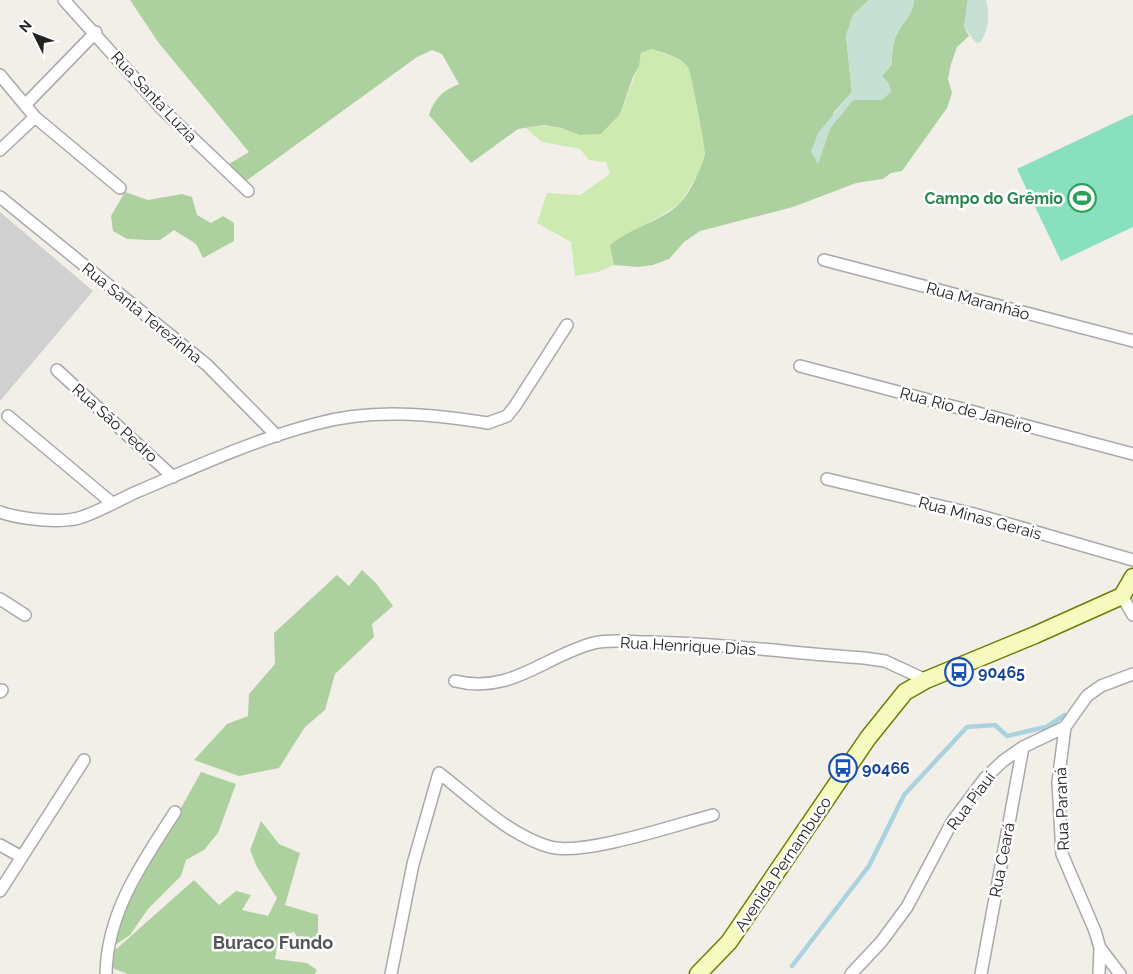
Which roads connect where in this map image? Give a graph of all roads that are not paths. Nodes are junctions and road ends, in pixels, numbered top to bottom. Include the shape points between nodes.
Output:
1 (64, 0) edge
2 (96, 32) junction
3 (0, 75) edge
4 (26, 104) junction
5 (35, 117) junction
6 (0, 150) edge
7 (120, 188) dead end
8 (248, 191) dead end
9 (0, 197) edge
10 (824, 260) dead end
11 (567, 325) dead end
12 (1133, 341) edge
13 (800, 366) dead end
14 (57, 370) dead end
15 (8, 416) dead end
16 (277, 436) junction
17 (1133, 454) edge
18 (173, 477) junction
19 (827, 479) dead end
20 (112, 503) junction
21 (0, 512) edge
22 (1133, 560) edge
23 (1133, 577) edge
24 (1122, 596) junction
25 (0, 599) edge
26 (26, 615) dead end
27 (1133, 615) edge
28 (1133, 674) edge
29 (926, 680) junction
30 (455, 681) dead end
31 (1065, 727) junction
32 (1023, 746) junction
33 (84, 760) dead end
34 (174, 812) dead end
35 (713, 815) dead end
36 (0, 844) edge
37 (20, 856) junction
38 (0, 891) edge
39 (1100, 948) junction
40 (106, 974) edge
41 (391, 974) edge
42 (698, 974) edge
43 (851, 974) edge
44 (981, 974) edge
45 (1099, 974) edge
46 (1120, 974) edge

1 - 2 street, Rua Santa Luzia
2 - 4 street
2 - 8 street, Rua Santa Luzia via 162,109
3 - 4 street
4 - 5 street
5 - 6 street
5 - 7 street
9 - 16 street, Rua Santa Terezinha via 207,365
10 - 12 street, Rua Maranhão
11 - 16 street via 516,406 498,421 488,423 416,414 379,414 338,419
13 - 17 street, Rua Rio de Janeiro
14 - 18 street, Rua São Pedro
15 - 20 street
16 - 18 street
18 - 20 street
19 - 22 street, Rua Minas Gerais via 974,514
20 - 21 street via 81,518 42,520
23 - 24 street
24 - 27 street
24 - 29 street, Avenida Pernambuco
25 - 26 street
28 - 31 street via 1101,686 1086,696
29 - 30 street, Rua Henrique Dias via 885,661 864,658 666,642 597,642 574,649 520,676 495,683 473,686
29 - 42 street, Avenida Pernambuco via 905,692 888,712 729,942
31 - 32 street, Rua Piauí
31 - 39 street, Rua Paraná via 1058,782 1062,854 1091,917
32 - 43 street, Rua Piauí via 1003,760 973,793 952,822 907,907
32 - 44 street, Rua Ceará
33 - 37 street
34 - 40 street via 138,869 113,922
35 - 41 street via 592,846 551,847 510,828 440,773 413,864
36 - 37 street
37 - 38 street
39 - 45 street, Rua Paraná
39 - 46 street

